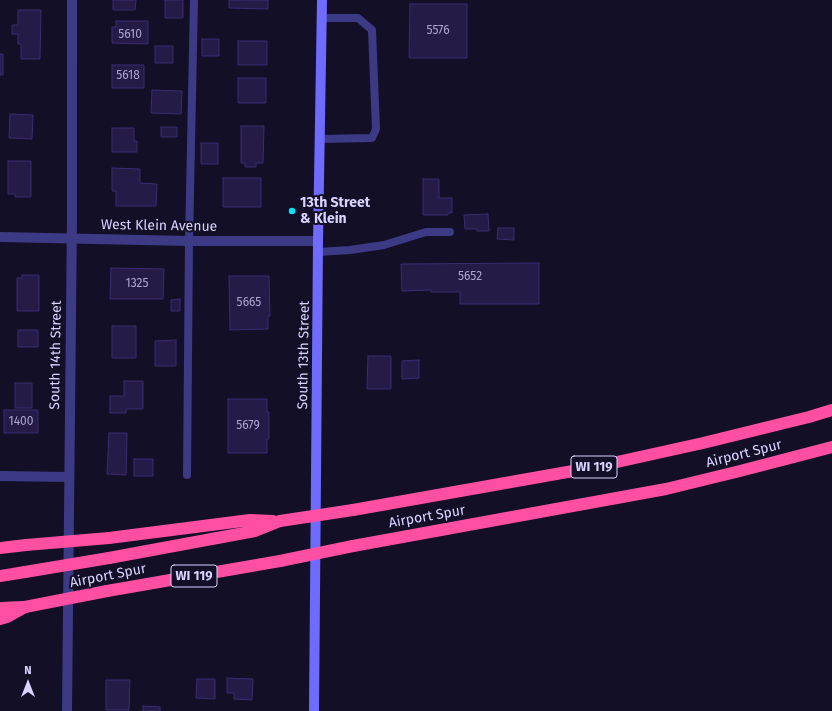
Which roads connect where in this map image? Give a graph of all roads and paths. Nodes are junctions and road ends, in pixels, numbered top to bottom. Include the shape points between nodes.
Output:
1 (72, 0) edge
2 (194, 0) edge
3 (322, 0) edge
4 (321, 18) junction
5 (320, 139) junction
6 (450, 232) dead end
7 (0, 237) edge
8 (72, 238) junction
9 (189, 241) junction
10 (318, 241) junction
11 (318, 252) junction
12 (832, 410) edge
13 (832, 447) edge
14 (187, 475) dead end
15 (0, 476) edge
16 (69, 477) junction
17 (280, 521) junction
18 (0, 548) edge
19 (0, 576) edge
20 (25, 607) junction
21 (0, 608) edge
22 (0, 619) edge
23 (67, 711) edge
24 (314, 711) edge

1 - 8 street, South 14th Street
2 - 9 lane
3 - 4 street, South 13th Street
4 - 5 street, South 13th Street
4 - 5 lane via 358,18 372,30 376,129 372,138
5 - 10 street, South 13th Street
6 - 11 lane via 426,232 384,245
7 - 8 street, West Klein Avenue
8 - 9 street, West Klein Avenue
8 - 16 street, South 14th Street
9 - 10 street, West Klein Avenue
9 - 14 lane
10 - 11 street, South 13th Street
11 - 24 street, South 13th Street
12 - 17 highway, Airport Spur / WI 119, bridge via 703,443 590,468
13 - 20 highway, Airport Spur / WI 119, bridge via 666,488
15 - 16 street
16 - 23 street, South 14th Street
17 - 18 highway, bridge via 250,520 110,538
17 - 19 highway, bridge via 255,531
20 - 21 highway
20 - 22 highway

